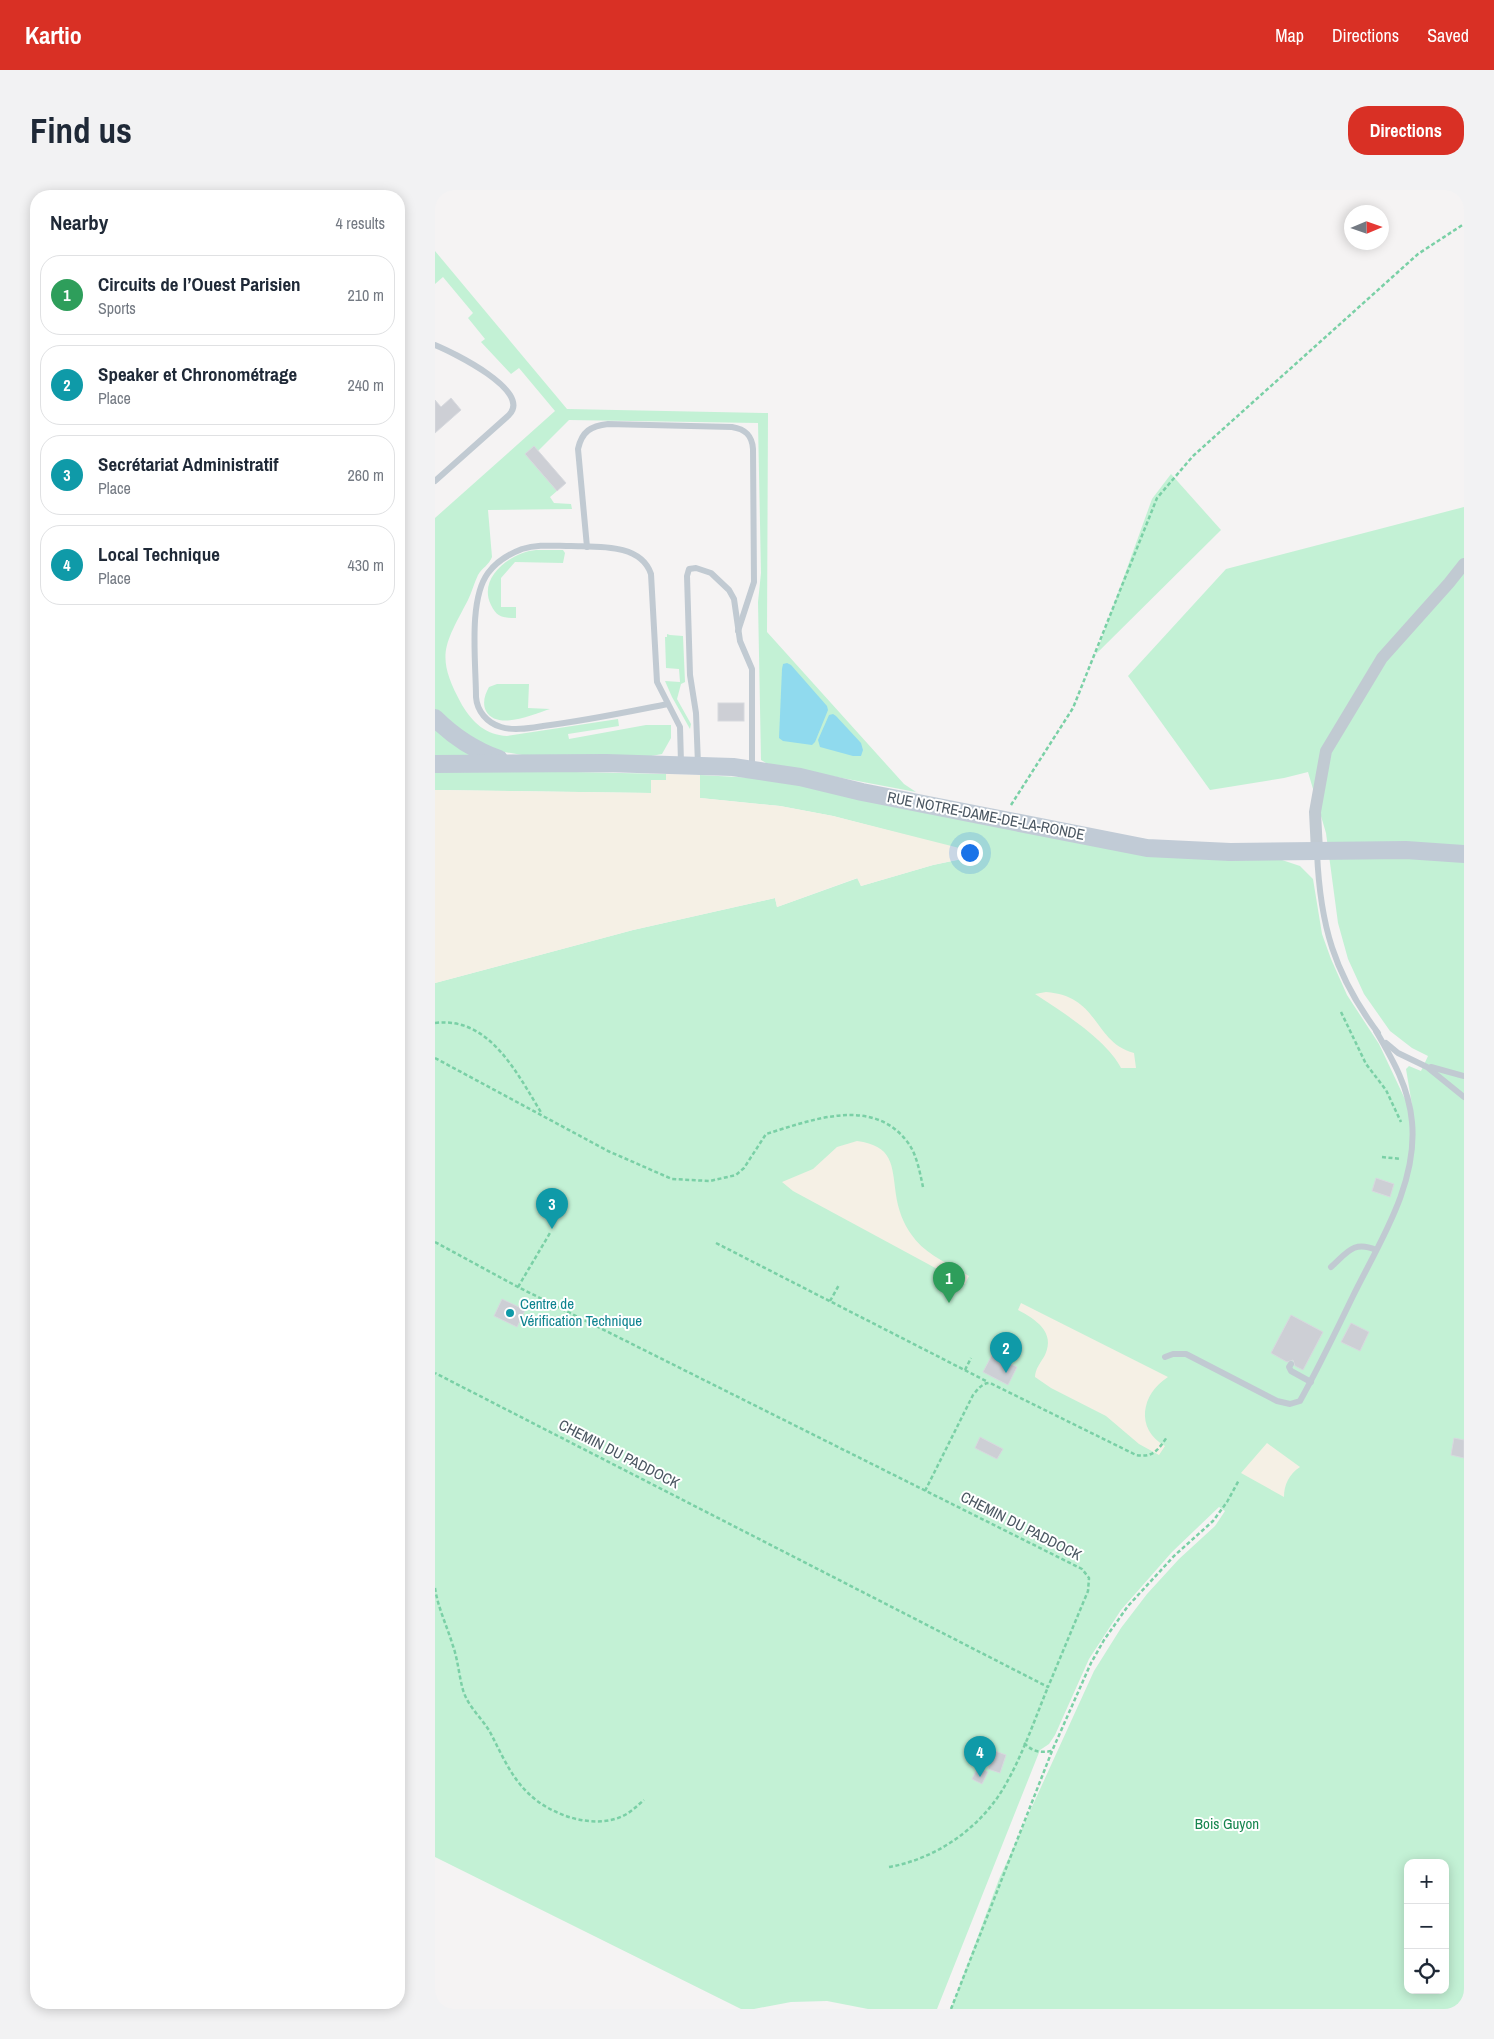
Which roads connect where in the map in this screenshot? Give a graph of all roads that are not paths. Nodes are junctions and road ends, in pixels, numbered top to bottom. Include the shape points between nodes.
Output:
1 (435, 345) edge
2 (435, 481) edge
3 (587, 547) junction
4 (1464, 564) edge
5 (738, 631) junction
6 (668, 704) junction
7 (435, 718) edge
8 (509, 762) junction
9 (435, 764) edge
10 (689, 765) junction
11 (752, 770) junction
12 (1317, 851) junction
13 (1464, 854) edge
14 (1376, 1031) junction
15 (1427, 1066) junction
16 (1464, 1076) edge
17 (1464, 1097) edge
18 (1376, 1250) junction
19 (1331, 1267) dead end
20 (1165, 1358) dead end
21 (1291, 1364) dead end
22 (1311, 1382) junction

1 - 2 lane via 493,377 513,399 514,406 509,415
3 - 5 lane via 578,448 587,429 608,424 745,430 752,440 753,449 754,582
3 - 6 lane via 623,550 639,558 649,568 657,682
3 - 6 lane via 527,548 504,558 489,572 479,591 475,617 476,696 480,711 497,726 525,728
4 - 12 street via 1382,658 1327,751 1315,812
5 - 10 lane via 734,599 729,590 711,572 689,569 689,675 696,713
5 - 11 lane via 752,669
6 - 10 lane via 680,727
7 - 8 main road, RUE NOTRE-DAME-DE-LA-RONDE via 467,745
8 - 9 main road, RUE NOTRE-DAME-DE-LA-RONDE
8 - 10 main road, RUE NOTRE-DAME-DE-LA-RONDE
10 - 11 main road, RUE NOTRE-DAME-DE-LA-RONDE
11 - 12 main road, RUE NOTRE-DAME-DE-LA-RONDE via 1147,848 1230,852
12 - 13 main road, RUE NOTRE-DAME-DE-LA-RONDE via 1406,850
12 - 14 lane via 1321,907 1329,943 1349,990
14 - 15 lane via 1391,1047
14 - 18 lane via 1406,1092 1412,1132 1403,1188
15 - 16 lane
15 - 17 lane
18 - 19 lane via 1356,1246
18 - 22 lane
20 - 22 lane via 1186,1354 1286,1404 1299,1403
21 - 22 lane via 1291,1372

